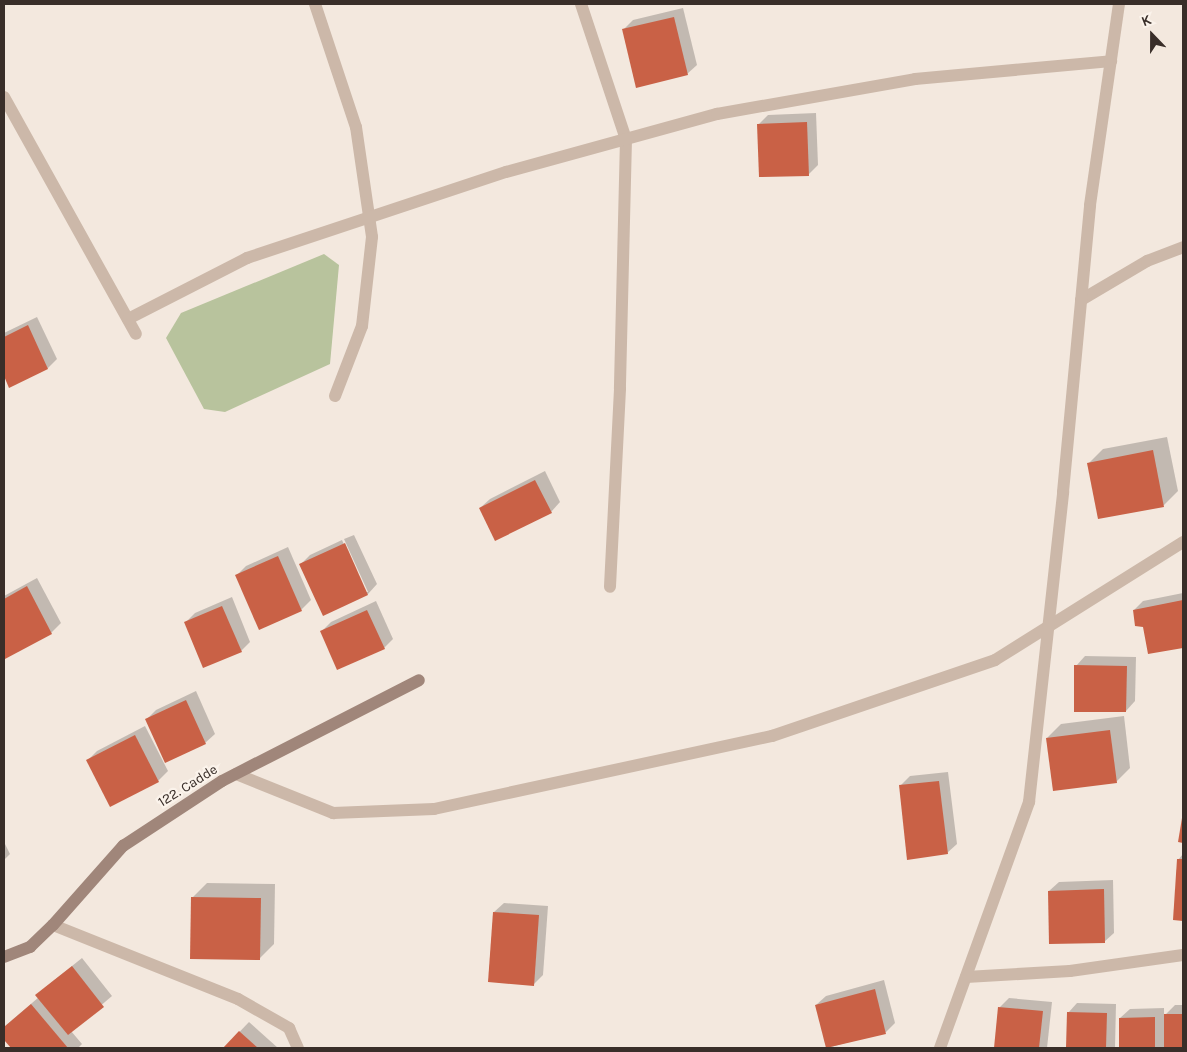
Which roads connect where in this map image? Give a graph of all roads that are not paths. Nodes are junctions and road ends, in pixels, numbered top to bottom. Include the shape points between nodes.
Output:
1 (315, 4) edge
2 (581, 4) edge
3 (1120, 4) edge
4 (1111, 61) junction
5 (4, 97) edge
6 (626, 139) junction
7 (370, 218) junction
8 (1183, 247) edge
9 (1081, 300) junction
10 (128, 319) junction
11 (136, 334) dead end
12 (335, 396) dead end
13 (1183, 542) edge
14 (610, 587) dead end
15 (1048, 628) junction
16 (419, 680) dead end
17 (236, 774) junction
18 (52, 925) junction
19 (1183, 955) edge
20 (4, 957) edge
21 (966, 977) junction
22 (298, 1048) edge
23 (940, 1048) edge

1 - 7 street via 356,127
2 - 6 street
3 - 4 street
4 - 6 street via 915,79 717,114
4 - 9 street via 1090,205
5 - 10 street
6 - 7 street via 506,172
6 - 14 street via 620,388
7 - 10 street via 247,258
7 - 12 street via 372,237 362,326
8 - 9 street via 1147,261
9 - 15 street
10 - 11 street
13 - 15 street
15 - 17 street via 995,660 772,736 434,809 333,813
15 - 21 street via 1029,802
16 - 17 street, 122. Cadde
17 - 18 street, 122. Cadde via 123,846
18 - 20 street, 122. Cadde via 30,947
18 - 22 street via 238,999 289,1028
19 - 21 street via 1070,970
21 - 23 street

